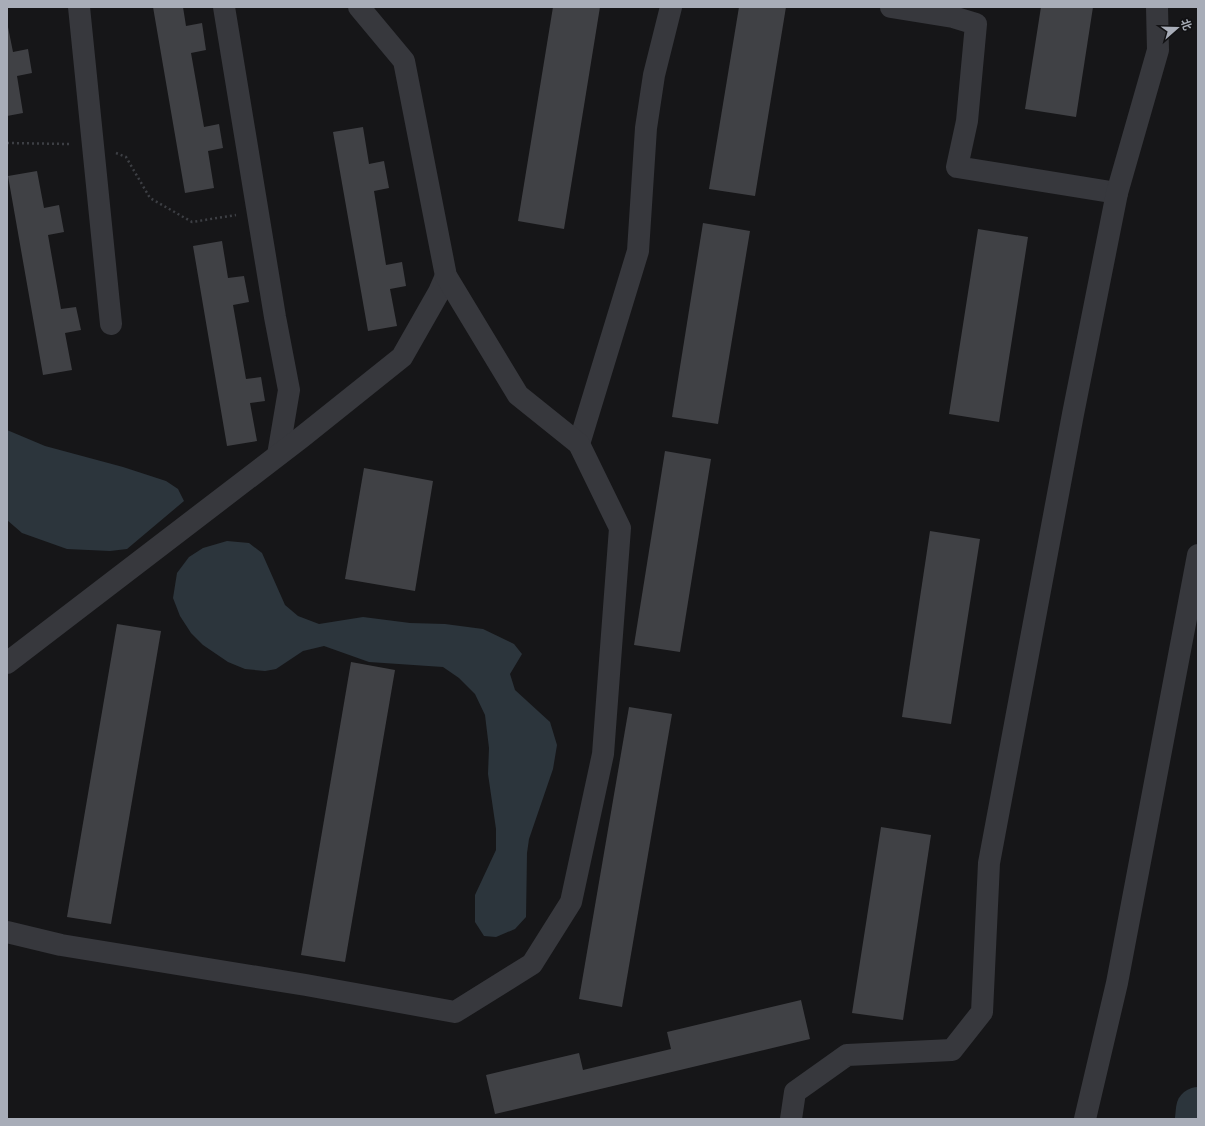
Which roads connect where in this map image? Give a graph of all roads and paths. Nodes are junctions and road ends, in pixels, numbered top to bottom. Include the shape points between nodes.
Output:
1 (79, 7) edge
2 (224, 7) edge
3 (359, 7) edge
4 (671, 7) edge
5 (891, 7) edge
6 (1157, 7) edge
7 (7, 143) edge
8 (93, 144) junction
9 (1117, 193) junction
10 (258, 211) junction
11 (446, 276) junction
12 (111, 324) dead end
13 (579, 444) junction
14 (278, 455) junction
15 (1198, 555) edge
16 (7, 663) edge
17 (7, 932) edge
18 (790, 1119) edge
19 (1085, 1119) edge

1 - 8 street
2 - 10 street
3 - 11 street via 404,61
4 - 13 street via 654,75 646,128 638,251
5 - 9 street via 953,17 976,24 967,121 956,167
6 - 9 street via 1158,50
7 - 8 path
8 - 10 path via 126,157 150,198 192,222
8 - 12 street
9 - 18 street via 988,863 982,1012 952,1050 847,1055 795,1092
10 - 14 street via 289,390
11 - 13 street via 518,395
11 - 14 street via 402,357
13 - 17 street via 620,528 603,754 571,902 532,964 455,1012 61,945
14 - 16 street
15 - 19 street via 1117,983

